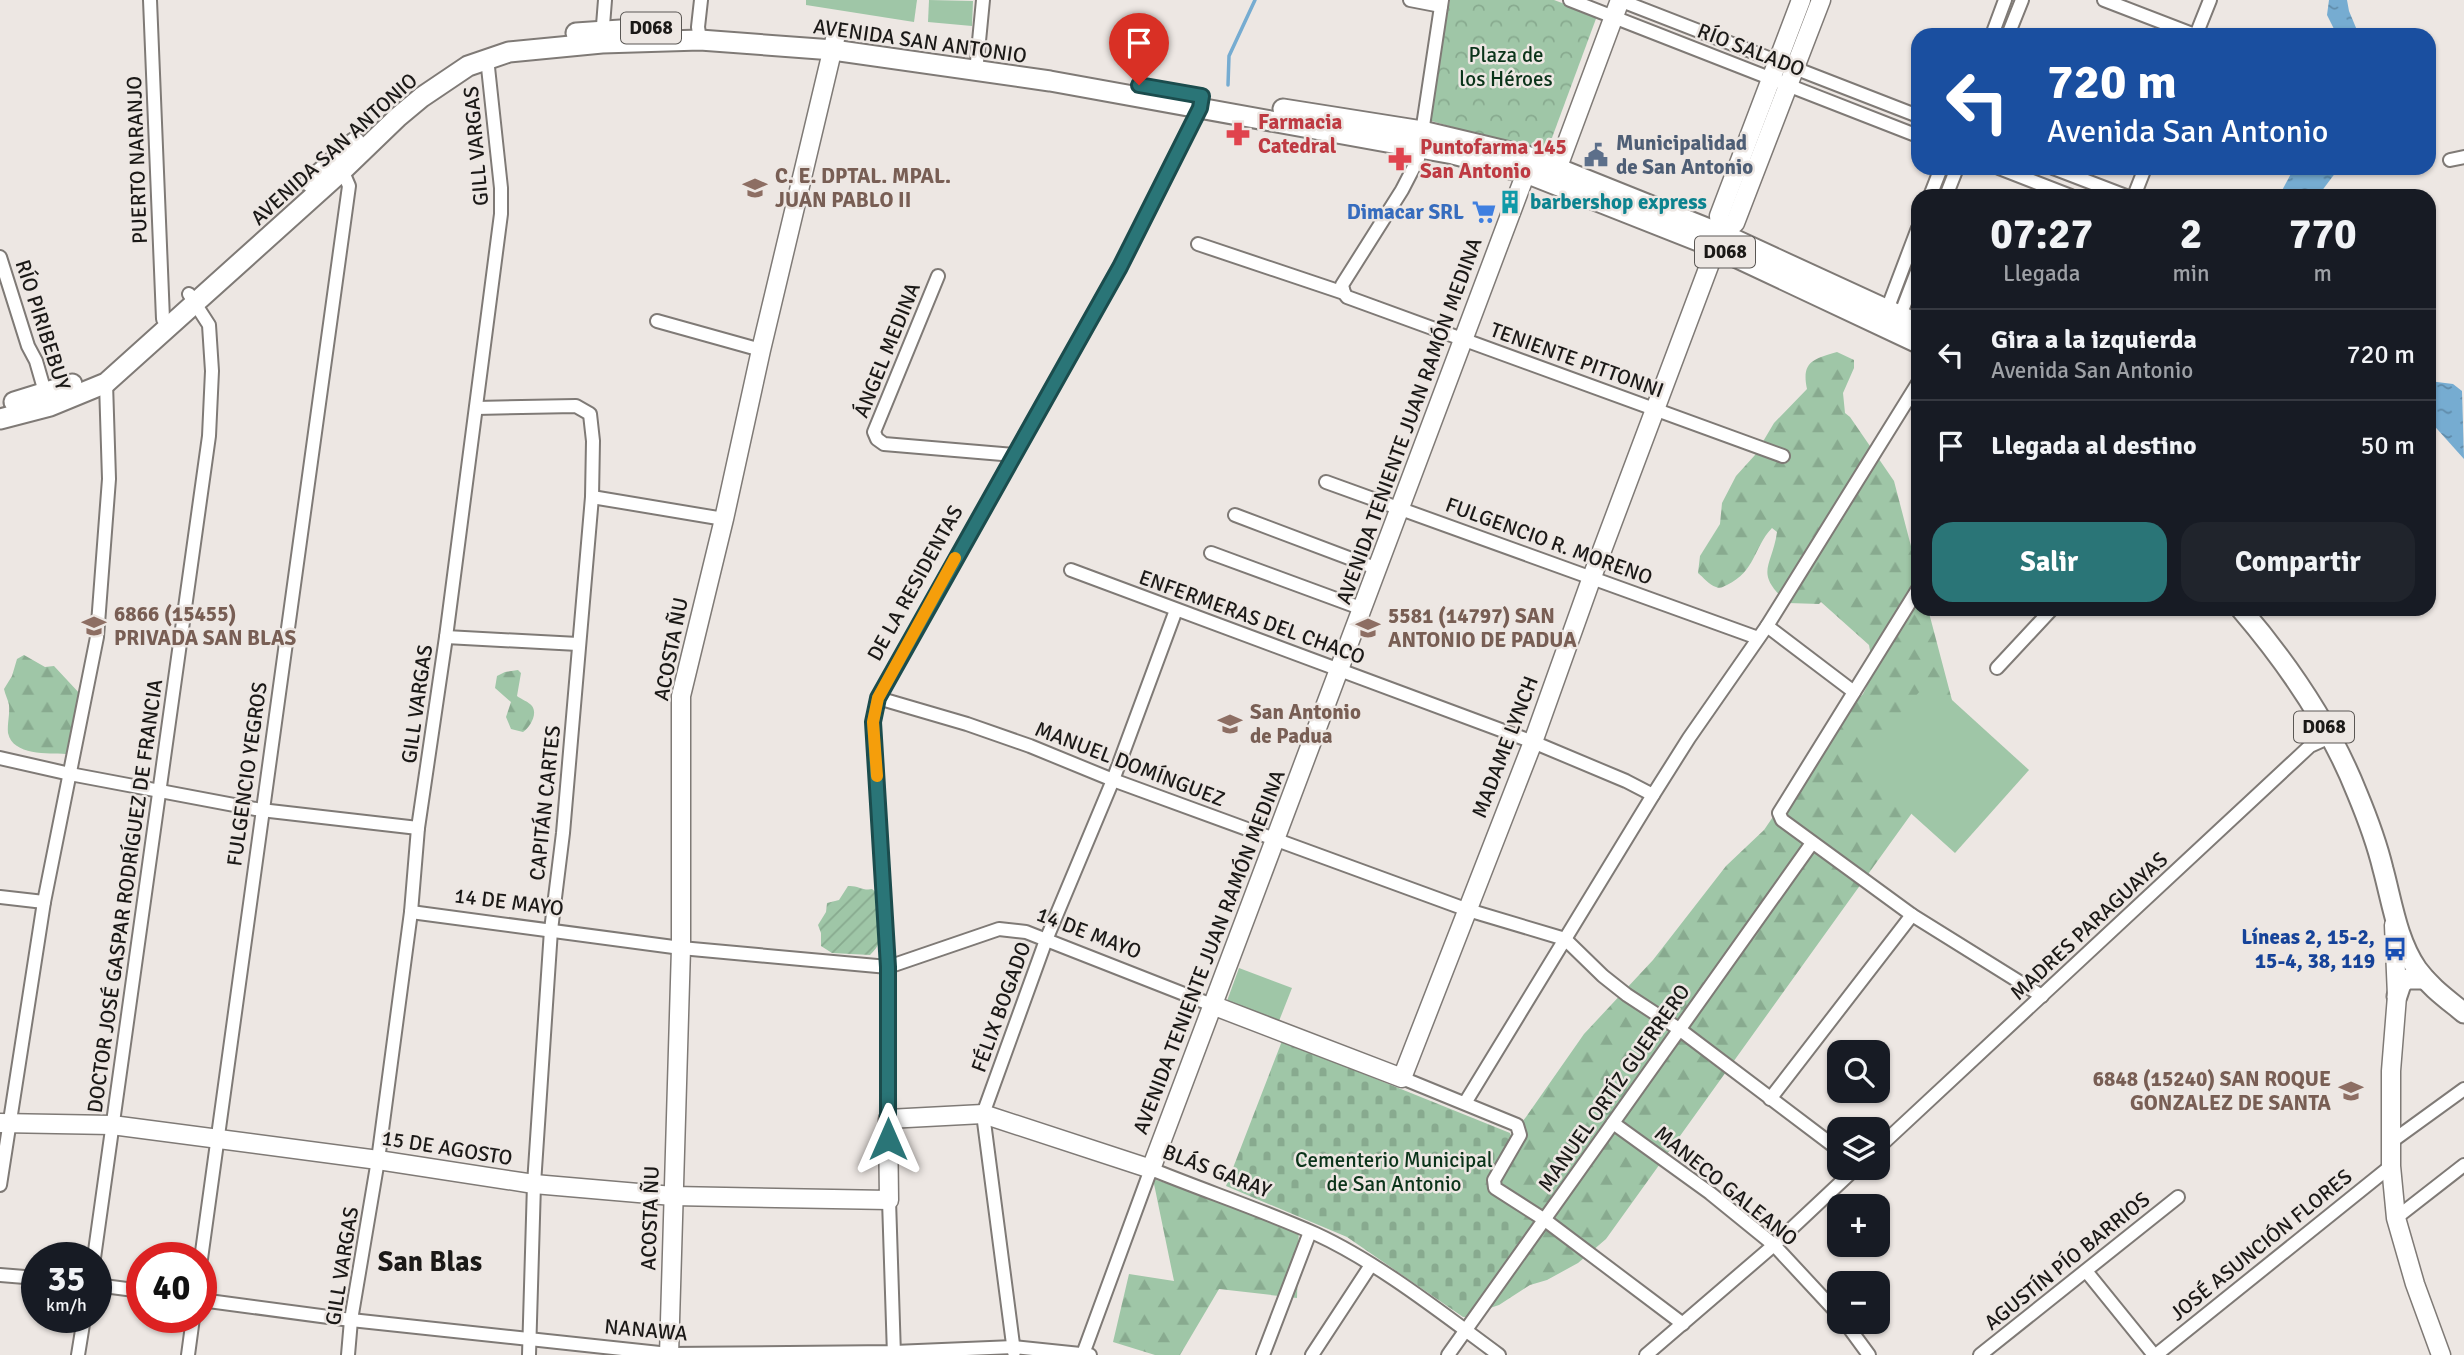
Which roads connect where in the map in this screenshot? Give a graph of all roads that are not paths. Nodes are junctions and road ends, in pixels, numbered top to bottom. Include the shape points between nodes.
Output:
1 (150, 0) edge
2 (605, 0) edge
3 (701, 0) edge
4 (983, 0) edge
5 (1410, 0) edge
6 (1570, 0) edge
7 (1620, 0) edge
8 (1801, 0) edge
9 (1821, 0) edge
10 (2006, 0) edge
11 (2021, 0) edge
12 (2104, 0) edge
13 (2210, 0) edge
14 (1441, 3) edge
15 (1609, 10) edge
16 (1995, 28) edge
17 (2011, 28) edge
18 (2177, 28) edge
19 (2198, 28) edge
20 (699, 33) junction
21 (602, 36) junction
22 (834, 45) junction
23 (487, 58) junction
24 (1786, 64) junction
25 (977, 66) junction
26 (1779, 82) junction
27 (1201, 102) junction
28 (1911, 113) edge
29 (1911, 133) edge
30 (1421, 139) junction
31 (2464, 158) edge
32 (2450, 160) dead end
33 (339, 165) junction
34 (1542, 171) junction
35 (2017, 175) edge
36 (2071, 175) edge
37 (2053, 189) edge
38 (2108, 189) edge
39 (1718, 241) junction
40 (1198, 244) dead end
41 (0, 257) edge
42 (1911, 258) edge
43 (938, 276) dead end
44 (1911, 286) edge
45 (1344, 293) junction
46 (192, 299) junction
47 (163, 319) junction
48 (657, 321) dead end
49 (1896, 321) edge
50 (1911, 336) edge
51 (1463, 339) junction
52 (761, 350) junction
53 (106, 383) junction
54 (1911, 394) edge
55 (48, 400) junction
56 (0, 407) edge
57 (476, 408) junction
58 (1655, 409) junction
59 (0, 419) edge
60 (1013, 455) junction
61 (1783, 456) dead end
62 (1326, 482) dead end
63 (592, 497) junction
64 (1400, 508) junction
65 (1235, 515) dead end
66 (724, 519) junction
67 (1211, 553) dead end
68 (1378, 569) junction
69 (1071, 570) dead end
70 (1592, 577) junction
71 (1911, 600) edge
72 (1363, 609) junction
73 (1177, 610) junction
74 (2045, 616) edge
75 (2247, 616) edge
76 (1767, 626) junction
77 (446, 638) junction
78 (1758, 638) junction
79 (578, 644) junction
80 (1997, 668) dead end
81 (1341, 669) junction
82 (1854, 692) junction
83 (878, 698) junction
84 (2330, 737) junction
85 (1532, 743) junction
86 (0, 758) edge
87 (70, 774) junction
88 (1113, 780) junction
89 (159, 791) junction
90 (1653, 795) junction
91 (261, 810) junction
92 (418, 828) junction
93 (1276, 841) junction
94 (1812, 843) junction
95 (0, 897) edge
96 (44, 902) junction
97 (1468, 910) junction
98 (411, 912) junction
99 (1912, 915) junction
100 (2394, 917) junction
101 (551, 930) junction
102 (1565, 939) junction
103 (1046, 940) junction
104 (681, 948) junction
105 (888, 967) junction
106 (2425, 979) junction
107 (2042, 996) junction
108 (2397, 996) junction
109 (1212, 1005) junction
110 (2464, 1013) edge
111 (1679, 1029) junction
112 (1402, 1078) junction
113 (2464, 1089) edge
114 (1770, 1099) junction
115 (1465, 1103) junction
116 (983, 1114) junction
117 (888, 1119) junction
118 (4, 1123) edge
119 (1614, 1123) junction
120 (112, 1125) junction
121 (1890, 1137) edge
122 (217, 1140) junction
123 (1827, 1141) edge
124 (2391, 1142) junction
125 (379, 1160) junction
126 (2464, 1165) edge
127 (2390, 1166) junction
128 (1151, 1170) junction
129 (1843, 1180) edge
130 (534, 1184) junction
131 (0, 1185) edge
132 (673, 1196) junction
133 (2178, 1197) dead end
134 (889, 1200) junction
135 (2396, 1218) junction
136 (1545, 1220) junction
137 (1310, 1232) junction
138 (96, 1242) edge
139 (203, 1242) edge
140 (1774, 1245) junction
141 (1371, 1265) junction
142 (2086, 1271) junction
143 (0, 1275) edge
144 (21, 1277) edge
145 (217, 1302) edge
146 (1827, 1302) edge
147 (351, 1320) junction
148 (1683, 1324) junction
149 (1466, 1330) junction
150 (82, 1333) edge
151 (191, 1333) edge
152 (1854, 1334) edge
153 (529, 1338) junction
154 (1014, 1351) edge
155 (894, 1353) edge
156 (669, 1354) edge
157 (1087, 1354) edge
158 (78, 1355) edge
159 (188, 1355) edge
160 (348, 1355) edge
161 (528, 1355) edge
162 (1262, 1355) edge
163 (1312, 1355) edge
164 (1448, 1355) edge
165 (1499, 1355) edge
166 (1646, 1355) edge
167 (1869, 1355) edge
168 (1980, 1355) edge
169 (2155, 1355) edge
170 (2441, 1355) edge

1 - 47 street, PUERTO NARANJO
2 - 21 street
3 - 20 street
4 - 25 street
5 - 14 street
6 - 15 street, RÍO SALADO
7 - 15 street, AVENIDA TENIENTE JUAN RAMÓN MEDINA
7 - 24 street, RÍO SALADO
8 - 24 street
9 - 24 street
10 - 16 street
11 - 17 street
12 - 18 street
13 - 19 street
14 - 30 street
15 - 26 street, RÍO SALADO
15 - 34 street, AVENIDA TENIENTE JUAN RAMÓN MEDINA
20 - 21 main road, AVENIDA SAN ANTONIO / D068
20 - 22 main road, AVENIDA SAN ANTONIO / D068
21 - 23 main road, AVENIDA SAN ANTONIO / D068
21 - 33 main road, AVENIDA SAN ANTONIO / D068 via 505,41 463,55 417,85
22 - 25 main road, AVENIDA SAN ANTONIO / D068
22 - 52 street, ACOSTA ÑU
23 - 33 main road, AVENIDA SAN ANTONIO / D068 via 422,97
23 - 57 street, GILL VARGAS via 501,214
24 - 26 street, MADAME LYNCH
24 - 28 street, RÍO SALADO
25 - 27 main road, AVENIDA SAN ANTONIO / D068
26 - 29 street, RÍO SALADO
26 - 39 street, MADAME LYNCH via 1735,223
27 - 30 main road, AVENIDA SAN ANTONIO / D068
27 - 60 street, DE LA RESIDENTAS via 1120,267
30 - 34 main road, AVENIDA SAN ANTONIO / D068
30 - 45 street via 1418,159 1342,285
31 - 32 street
33 - 46 main road, AVENIDA SAN ANTONIO / D068
33 - 91 street, FULGENCIO YEGROS via 349,186
34 - 39 main road, AVENIDA SAN ANTONIO / D068
34 - 51 street, AVENIDA TENIENTE JUAN RAMÓN MEDINA
35 - 37 street
36 - 38 street
39 - 49 main road, AVENIDA SAN ANTONIO / D068
39 - 58 street, MADAME LYNCH
40 - 45 street, TENIENTE PITTONNI
41 - 55 street, RÍO PIRIBEBUY
42 - 49 street
43 - 60 street, ÁNGEL MEDINA via 874,432 884,443
44 - 49 street
45 - 51 street, TENIENTE PITTONNI
46 - 47 main road, AVENIDA SAN ANTONIO / D068
46 - 53 main road, AVENIDA SAN ANTONIO / D068
46 - 89 street, DOCTOR JOSÉ GASPAR RODRÍGUEZ DE FRANCIA via 209,325 209,436
47 - 55 main road, AVENIDA SAN ANTONIO / D068 via 101,373
48 - 52 street
49 - 50 main road, AVENIDA SAN ANTONIO / D068
51 - 58 street, TENIENTE PITTONNI
51 - 64 street, AVENIDA TENIENTE JUAN RAMÓN MEDINA
52 - 66 street, ACOSTA ÑU
53 - 55 main road, AVENIDA SAN ANTONIO / D068
53 - 87 street via 109,479 98,625
54 - 76 street
55 - 56 main road, AVENIDA SAN ANTONIO / D068
55 - 59 main road, AVENIDA SAN ANTONIO / D068
57 - 63 street, CAPITÁN CARTES via 584,408 590,414 593,441
57 - 77 street, GILL VARGAS
58 - 61 street, TENIENTE PITTONNI
58 - 70 street, MADAME LYNCH
60 - 83 street, DE LA RESIDENTAS
62 - 64 street, FULGENCIO R. MORENO
63 - 66 street
63 - 79 street, CAPITÁN CARTES
64 - 68 street, AVENIDA TENIENTE JUAN RAMÓN MEDINA
64 - 70 street, FULGENCIO R. MORENO
65 - 68 street
66 - 104 street, ACOSTA ÑU via 681,696
67 - 72 street
68 - 72 street, AVENIDA TENIENTE JUAN RAMÓN MEDINA
69 - 73 street, ENFERMERAS DEL CHACO
70 - 78 street, FULGENCIO R. MORENO
70 - 85 street, MADAME LYNCH
71 - 82 street
72 - 81 street, AVENIDA TENIENTE JUAN RAMÓN MEDINA
73 - 81 street, ENFERMERAS DEL CHACO
73 - 88 street, FÉLIX BOGADO
74 - 80 street
75 - 84 main road, D068 via 2312,702
76 - 78 street
76 - 82 street
77 - 79 street
77 - 92 street, GILL VARGAS
78 - 90 street
79 - 101 street, CAPITÁN CARTES
81 - 85 street, ENFERMERAS DEL CHACO
81 - 93 street, AVENIDA TENIENTE JUAN RAMÓN MEDINA
82 - 94 street via 1779,813
83 - 88 street, MANUEL DOMÍNGUEZ via 967,724
83 - 105 street, DE LA RESIDENTAS via 873,722
84 - 100 main road, D068 via 2357,792 2383,866
84 - 107 street, MADRES PARAGUAYAS via 2310,746
85 - 90 street, ENFERMERAS DEL CHACO
85 - 97 street, MADAME LYNCH
86 - 87 street
87 - 89 street
87 - 96 street
88 - 93 street, MANUEL DOMÍNGUEZ
88 - 103 street, FÉLIX BOGADO
89 - 91 street
89 - 120 street, DOCTOR JOSÉ GASPAR RODRÍGUEZ DE FRANCIA
90 - 102 street
91 - 92 street
91 - 122 street, FULGENCIO YEGROS
92 - 98 street, GILL VARGAS
93 - 97 street, MANUEL DOMÍNGUEZ
93 - 109 street, AVENIDA TENIENTE JUAN RAMÓN MEDINA
94 - 99 street
94 - 111 street, MANUEL ORTÍZ GUERRERO
95 - 96 street
96 - 118 street
97 - 102 street, MANUEL DOMÍNGUEZ
97 - 112 street, MADAME LYNCH
98 - 101 street, 14 DE MAYO
98 - 125 street, GILL VARGAS
99 - 107 street
99 - 114 street
100 - 106 main road, D068 via 2411,959
100 - 108 street
101 - 104 street, 14 DE MAYO
101 - 130 street, CAPITÁN CARTES
102 - 111 street via 1627,995
102 - 115 street
103 - 105 street, 14 DE MAYO via 999,929
103 - 109 street, 14 DE MAYO
103 - 116 street, FÉLIX BOGADO
104 - 105 street, 14 DE MAYO
104 - 132 street, ACOSTA ÑU
105 - 117 street, DE LA RESIDENTAS
106 - 108 main road via 2407,979
106 - 110 main road, D068
107 - 121 street, MADRES PARAGUAYAS
108 - 124 street via 2390,1072
109 - 112 street, 14 DE MAYO
109 - 128 street, AVENIDA TENIENTE JUAN RAMÓN MEDINA
111 - 114 street
111 - 119 street, MANUEL ORTÍZ GUERRERO
112 - 115 street, 14 DE MAYO
113 - 124 street
114 - 123 street
115 - 136 street, 14 DE MAYO via 1520,1128 1494,1185
116 - 117 street, BLÁS GARAY
116 - 128 street, BLÁS GARAY
116 - 154 street, FÉLIX BOGADO
117 - 134 street, DE LA RESIDENTAS
118 - 120 street, 15 DE AGOSTO
118 - 131 street
119 - 136 street, MANUEL ORTÍZ GUERRERO
119 - 140 street, MANECO GALEANO
120 - 122 street, 15 DE AGOSTO
120 - 138 street, DOCTOR JOSÉ GASPAR RODRÍGUEZ DE FRANCIA
122 - 125 street, 15 DE AGOSTO
122 - 139 street, FULGENCIO YEGROS
124 - 127 street
125 - 130 street, 15 DE AGOSTO
125 - 147 street, GILL VARGAS
126 - 135 street
127 - 135 street
127 - 169 street, JOSÉ ASUNCIÓN FLORES
128 - 137 street, BLÁS GARAY
128 - 157 street, AVENIDA TENIENTE JUAN RAMÓN MEDINA
129 - 140 street
130 - 132 street, 15 DE AGOSTO
130 - 153 street, CAPITÁN CARTES
132 - 134 street, 15 DE AGOSTO
132 - 156 street, ACOSTA ÑU
133 - 142 street, AGUSTÍN PÍO BARRIOS
134 - 155 street, DE LA RESIDENTAS
135 - 170 street
136 - 148 street
136 - 149 street, MANUEL ORTÍZ GUERRERO
137 - 141 street, BLÁS GARAY
137 - 162 street
140 - 146 street, MANECO GALEANO
140 - 148 street
141 - 149 street, BLÁS GARAY
141 - 163 street
142 - 168 street, AGUSTÍN PÍO BARRIOS
142 - 169 street
143 - 144 street
145 - 147 street, NANAWA
147 - 153 street, NANAWA
147 - 160 street, GILL VARGAS
148 - 166 street
149 - 164 street, MANUEL ORTÍZ GUERRERO
149 - 165 street, BLÁS GARAY
150 - 158 street
151 - 159 street
152 - 167 street
153 - 156 street, NANAWA
153 - 161 street, CAPITÁN CARTES
154 - 155 street, NANAWA
154 - 157 street, NANAWA
155 - 156 street, NANAWA

